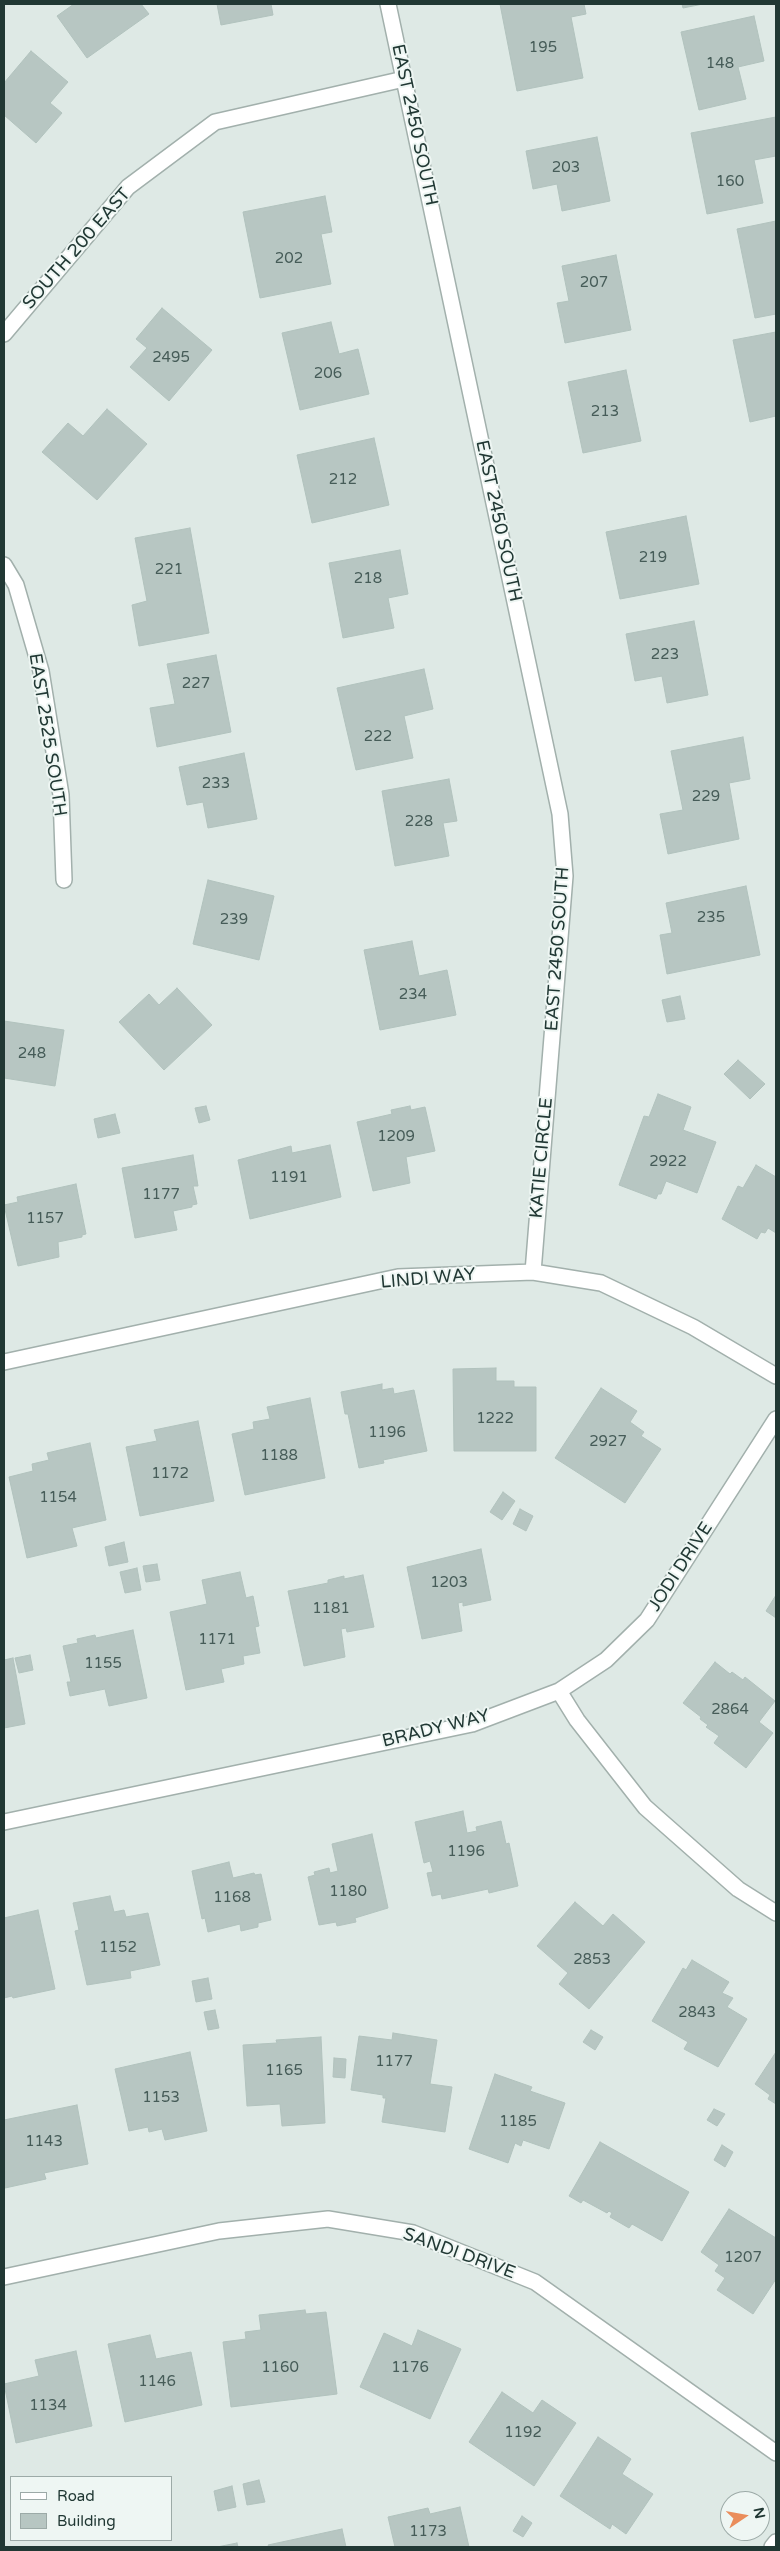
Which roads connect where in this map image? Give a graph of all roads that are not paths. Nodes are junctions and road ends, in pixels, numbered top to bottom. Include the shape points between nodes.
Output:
1 (388, 4) edge
2 (404, 79) junction
3 (4, 334) edge
4 (4, 565) edge
5 (64, 880) dead end
6 (552, 1043) joint
7 (533, 1272) junction
8 (4, 1362) edge
9 (776, 1376) edge
10 (776, 1420) edge
11 (559, 1690) junction
12 (4, 1822) edge
13 (776, 1913) edge
14 (4, 2278) edge
15 (776, 2453) edge
16 (776, 2542) edge
17 (772, 2547) edge

1 - 2 street, EAST 2450 SOUTH
2 - 3 street, SOUTH 200 EAST via 215,122 128,187
2 - 6 street, EAST 2450 SOUTH via 560,814 565,876
4 - 5 street, EAST 2525 SOUTH via 16,585 41,671 61,795
6 - 7 street, KATIE CIRCLE
7 - 8 street, LINDI WAY via 398,1278
7 - 9 street, LINDI WAY via 600,1283 693,1327
10 - 11 street, JODI DRIVE via 647,1620 606,1660
11 - 12 street, BRADY WAY via 472,1724
11 - 13 street via 577,1720 644,1807 738,1889
14 - 15 street, SANDI DRIVE via 219,2231 328,2219 413,2233 535,2282
16 - 17 street

